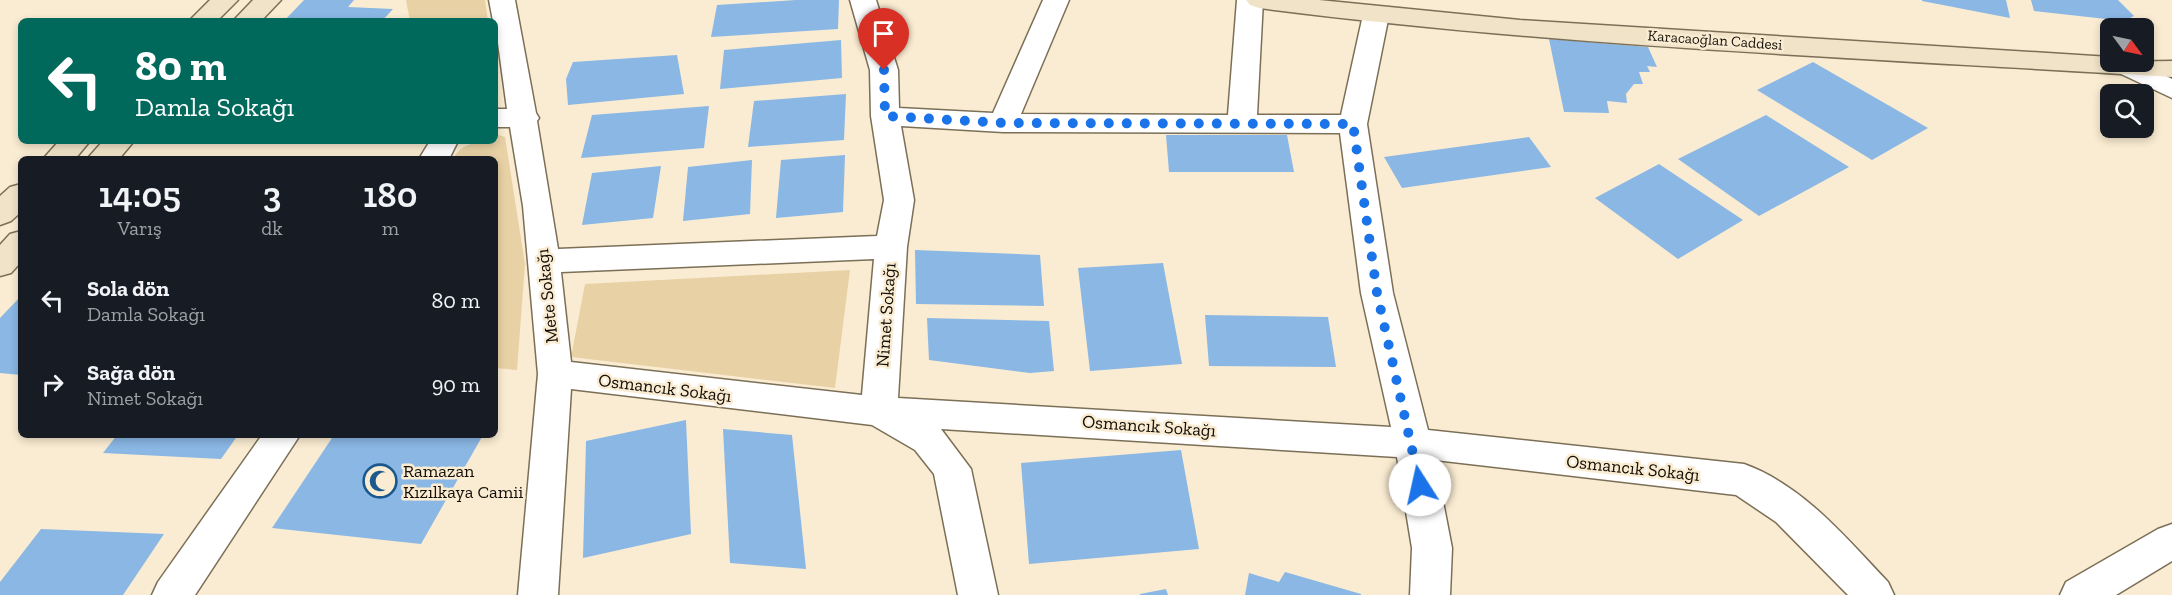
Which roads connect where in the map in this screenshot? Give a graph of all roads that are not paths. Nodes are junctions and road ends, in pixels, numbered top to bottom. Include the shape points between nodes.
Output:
1 (225, 0) edge
2 (268, 0) edge
3 (502, 0) edge
4 (863, 0) edge
5 (1056, 0) edge
6 (1250, 0) edge
7 (1259, 0) edge
8 (1376, 15) junction
9 (205, 18) edge
10 (249, 18) edge
11 (2100, 64) edge
12 (2154, 68) edge
13 (2172, 69) edge
14 (2140, 72) edge
15 (2172, 90) edge
16 (885, 116) junction
17 (510, 118) edge
18 (1003, 123) junction
19 (1242, 124) junction
20 (1353, 124) junction
21 (73, 144) edge
22 (117, 144) edge
23 (60, 156) edge
24 (105, 156) edge
25 (18, 197) edge
26 (0, 214) edge
27 (18, 245) edge
28 (891, 247) junction
29 (545, 261) junction
30 (0, 265) edge
31 (555, 374) junction
32 (879, 411) junction
33 (280, 438) edge
34 (1413, 443) junction
35 (2172, 541) edge
36 (172, 595) edge
37 (538, 595) edge
38 (978, 595) edge
39 (1430, 595) edge
40 (1874, 595) edge
41 (2080, 595) edge

1 - 9 street
2 - 10 street
3 - 17 street, Mete Sokağı
4 - 16 street, Nimet Sokağı via 884,70
5 - 18 street
6 - 19 street
7 - 8 street, Karacaoğlan Caddesi
8 - 11 street, Karacaoğlan Caddesi via 1520,28
8 - 20 street
12 - 13 street, Karacaoğlan Caddesi
14 - 15 street
16 - 18 street
16 - 28 street, Nimet Sokağı via 899,200
17 - 29 street, Mete Sokağı
18 - 19 street
19 - 20 street
20 - 34 street via 1377,293
21 - 23 street
22 - 24 street
25 - 26 street
27 - 30 street
28 - 29 street
28 - 32 street, Nimet Sokağı
29 - 31 street, Mete Sokağı
31 - 32 street, Osmancık Sokağı
31 - 37 street, Mete Sokağı
32 - 34 street, Osmancık Sokağı
32 - 38 street via 928,439 952,468
33 - 36 street
34 - 39 street via 1432,548
34 - 40 street, Osmancık Sokağı via 1744,480 1790,510
35 - 41 street

